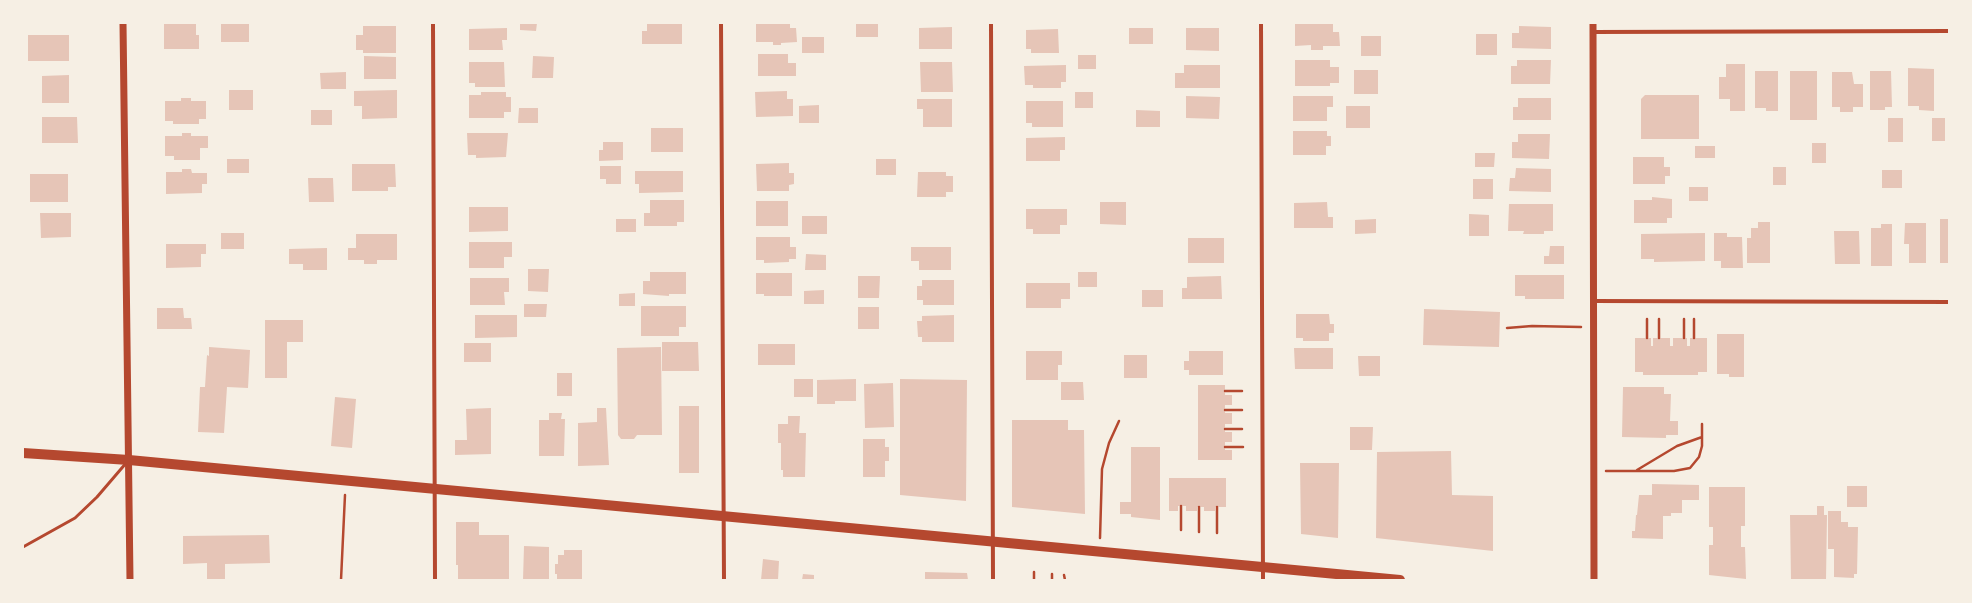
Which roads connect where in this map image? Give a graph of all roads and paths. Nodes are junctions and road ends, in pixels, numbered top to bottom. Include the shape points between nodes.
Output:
1 (123, 23) edge
2 (433, 23) edge
3 (721, 23) edge
4 (991, 23) edge
5 (1261, 23) edge
6 (1593, 23) edge
7 (1949, 31) edge
8 (1593, 32) junction
9 (1593, 301) junction
10 (1949, 302) edge
11 (1647, 319) dead end
12 (1659, 319) dead end
13 (1684, 319) dead end
14 (1694, 319) dead end
15 (1508, 328) dead end
16 (1593, 328) junction
17 (1647, 338) dead end
18 (1659, 338) dead end
19 (1684, 338) dead end
20 (1694, 338) dead end
21 (1225, 391) dead end
22 (1242, 391) dead end
23 (1225, 410) dead end
24 (1242, 410) dead end
25 (1119, 420) dead end
26 (1702, 424) dead end
27 (1225, 429) dead end
28 (1242, 429) dead end
29 (1702, 437) junction
30 (1225, 447) dead end
31 (1243, 447) dead end
32 (23, 453) edge
33 (129, 460) junction
34 (1594, 471) junction
35 (1636, 471) junction
36 (345, 481) junction
37 (435, 489) junction
38 (1181, 506) dead end
39 (1199, 507) dead end
40 (1217, 507) dead end
41 (723, 517) junction
42 (1181, 530) dead end
43 (1199, 532) dead end
44 (1217, 533) dead end
45 (993, 542) junction
46 (23, 547) edge
47 (1100, 552) junction
48 (1263, 567) junction
49 (1034, 572) dead end
50 (1052, 574) dead end
51 (1064, 575) dead end
52 (130, 580) edge
53 (341, 580) edge
54 (435, 580) edge
55 (724, 580) edge
56 (993, 580) edge
57 (1034, 580) edge
58 (1052, 580) edge
59 (1064, 580) edge
60 (1263, 580) edge
61 (1400, 580) edge
62 (1594, 580) edge

1 - 33 street
2 - 37 street
3 - 41 street
4 - 45 street
5 - 48 street
6 - 8 street
7 - 8 street
8 - 9 street
9 - 10 street
9 - 16 street
11 - 17 path
12 - 18 path
13 - 19 path
14 - 20 path
15 - 16 path
16 - 34 street
21 - 22 path
23 - 24 path
25 - 47 path via 1102,469
26 - 29 path
27 - 28 path
29 - 35 path via 1677,446
29 - 35 path via 1699,457 1690,468 1674,471
30 - 31 path
32 - 33 main road
33 - 36 main road
33 - 46 lane via 75,518
33 - 52 street
34 - 35 path
34 - 62 street
36 - 37 main road
36 - 53 path
37 - 41 main road
37 - 54 street
38 - 42 path
39 - 43 path
40 - 44 path
41 - 45 main road
41 - 55 street
45 - 47 main road
45 - 56 street
47 - 48 main road
48 - 60 street
48 - 61 main road
49 - 57 path
50 - 58 path
51 - 59 path

